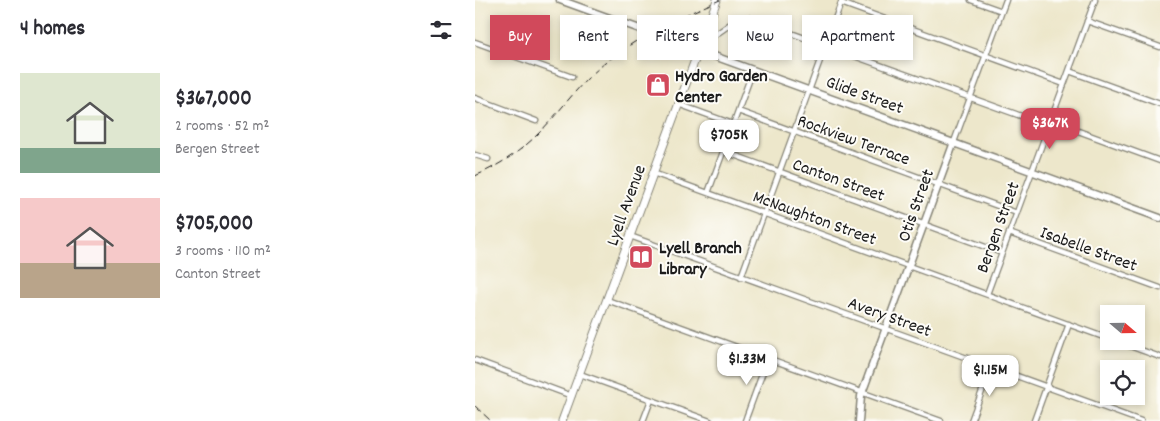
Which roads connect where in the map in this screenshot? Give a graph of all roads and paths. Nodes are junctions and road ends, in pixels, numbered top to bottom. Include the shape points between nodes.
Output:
1 (560, 0) edge
2 (717, 0) edge
3 (971, 0) edge
4 (1006, 0) edge
5 (1095, 0) edge
6 (842, 2) edge
7 (1001, 11) junction
8 (712, 15) edge
9 (837, 15) edge
10 (1087, 21) junction
11 (637, 28) edge
12 (718, 33) edge
13 (802, 37) edge
14 (475, 42) edge
15 (1160, 47) edge
16 (986, 54) junction
17 (718, 57) edge
18 (694, 60) edge
19 (821, 60) edge
20 (865, 60) edge
21 (753, 70) junction
22 (1069, 71) junction
23 (572, 77) dead end
24 (1064, 84) junction
25 (809, 90) junction
26 (475, 98) edge
27 (970, 98) junction
28 (678, 104) junction
29 (1160, 104) edge
30 (738, 112) junction
31 (536, 121) dead end
32 (1051, 121) junction
33 (733, 124) junction
34 (1049, 126) junction
35 (794, 132) junction
36 (954, 142) junction
37 (723, 152) junction
38 (475, 155) edge
39 (488, 160) dead end
40 (1160, 160) edge
41 (779, 172) junction
42 (1032, 172) junction
43 (653, 173) junction
44 (938, 184) junction
45 (708, 193) junction
46 (1017, 213) junction
47 (764, 214) junction
48 (1160, 218) edge
49 (923, 224) junction
50 (1009, 234) junction
51 (630, 236) junction
52 (1002, 254) junction
53 (908, 266) junction
54 (741, 277) junction
55 (1160, 288) edge
56 (987, 294) junction
57 (607, 300) junction
58 (1069, 324) junction
59 (885, 329) junction
60 (1100, 336) edge
61 (1141, 350) edge
62 (1160, 357) edge
63 (768, 358) junction
64 (475, 360) edge
65 (991, 367) junction
66 (580, 374) junction
67 (1046, 386) junction
68 (862, 392) junction
69 (571, 396) junction
70 (651, 400) junction
71 (562, 421) edge
72 (643, 421) edge
73 (710, 421) edge
74 (745, 421) edge
75 (859, 421) edge
76 (941, 421) edge
77 (971, 421) edge
78 (1034, 421) edge
79 (1141, 421) edge

1 - 11 street, Glide Street
2 - 8 main road, Lyell Avenue
3 - 7 street
4 - 7 street, Otis Street
5 - 10 street, Bergen Street
6 - 9 street
6 - 16 street
7 - 16 street, Otis Street
10 - 15 street
10 - 22 street, Bergen Street
12 - 13 street via 747,18
14 - 23 street
16 - 24 street
16 - 27 street, Otis Street
17 - 21 street, Glide Street
18 - 28 main road, Lyell Avenue
19 - 25 street
20 - 27 street
21 - 25 street, Glide Street
21 - 30 street
22 - 24 street, Bergen Street
22 - 29 street
24 - 32 street, Bergen Street
25 - 35 street
25 - 36 street, Glide Street
26 - 31 street
27 - 34 street
27 - 36 street, Otis Street
28 - 33 street
28 - 43 main road, Lyell Avenue
30 - 33 street
30 - 35 street, Rockview Terrace
32 - 34 street, Bergen Street
32 - 40 street
33 - 37 street
34 - 42 street, Bergen Street
35 - 41 street
35 - 44 street, Rockview Terrace
36 - 42 street, Glide Street
36 - 44 street, Otis Street
37 - 41 street, Canton Street
37 - 45 street
38 - 39 street
41 - 47 street
41 - 49 street, Canton Street
42 - 46 street, Bergen Street
42 - 48 street, Glide Street
43 - 45 street, McNaughton Street
43 - 51 main road, Lyell Avenue
44 - 46 street, Rockview Terrace
44 - 49 street, Otis Street
45 - 47 street, McNaughton Street
46 - 50 street, Bergen Street
47 - 53 street, McNaughton Street
47 - 54 street
49 - 52 street, Canton Street
49 - 53 street, Otis Street
50 - 52 street, Bergen Street
50 - 55 street, Isabelle Street
51 - 54 street, Avery Street
51 - 57 main road, Lyell Avenue
52 - 56 street, Bergen Street
53 - 56 street, McNaughton Street
53 - 59 street, Otis Street
54 - 59 street, Avery Street
56 - 58 street, McNaughton Street
57 - 63 street
57 - 66 main road, Lyell Avenue
58 - 60 street, McNaughton Street
58 - 67 street
59 - 65 street, Avery Street
59 - 68 street, Otis Street
61 - 62 street
63 - 68 street
63 - 74 street
64 - 69 street
65 - 67 street, Avery Street
65 - 77 street
66 - 69 main road, Lyell Avenue
66 - 70 street
67 - 78 street
67 - 79 street, Avery Street
68 - 75 street, Otis Street
68 - 76 street
69 - 71 main road, Lyell Avenue
70 - 72 street
70 - 73 street

